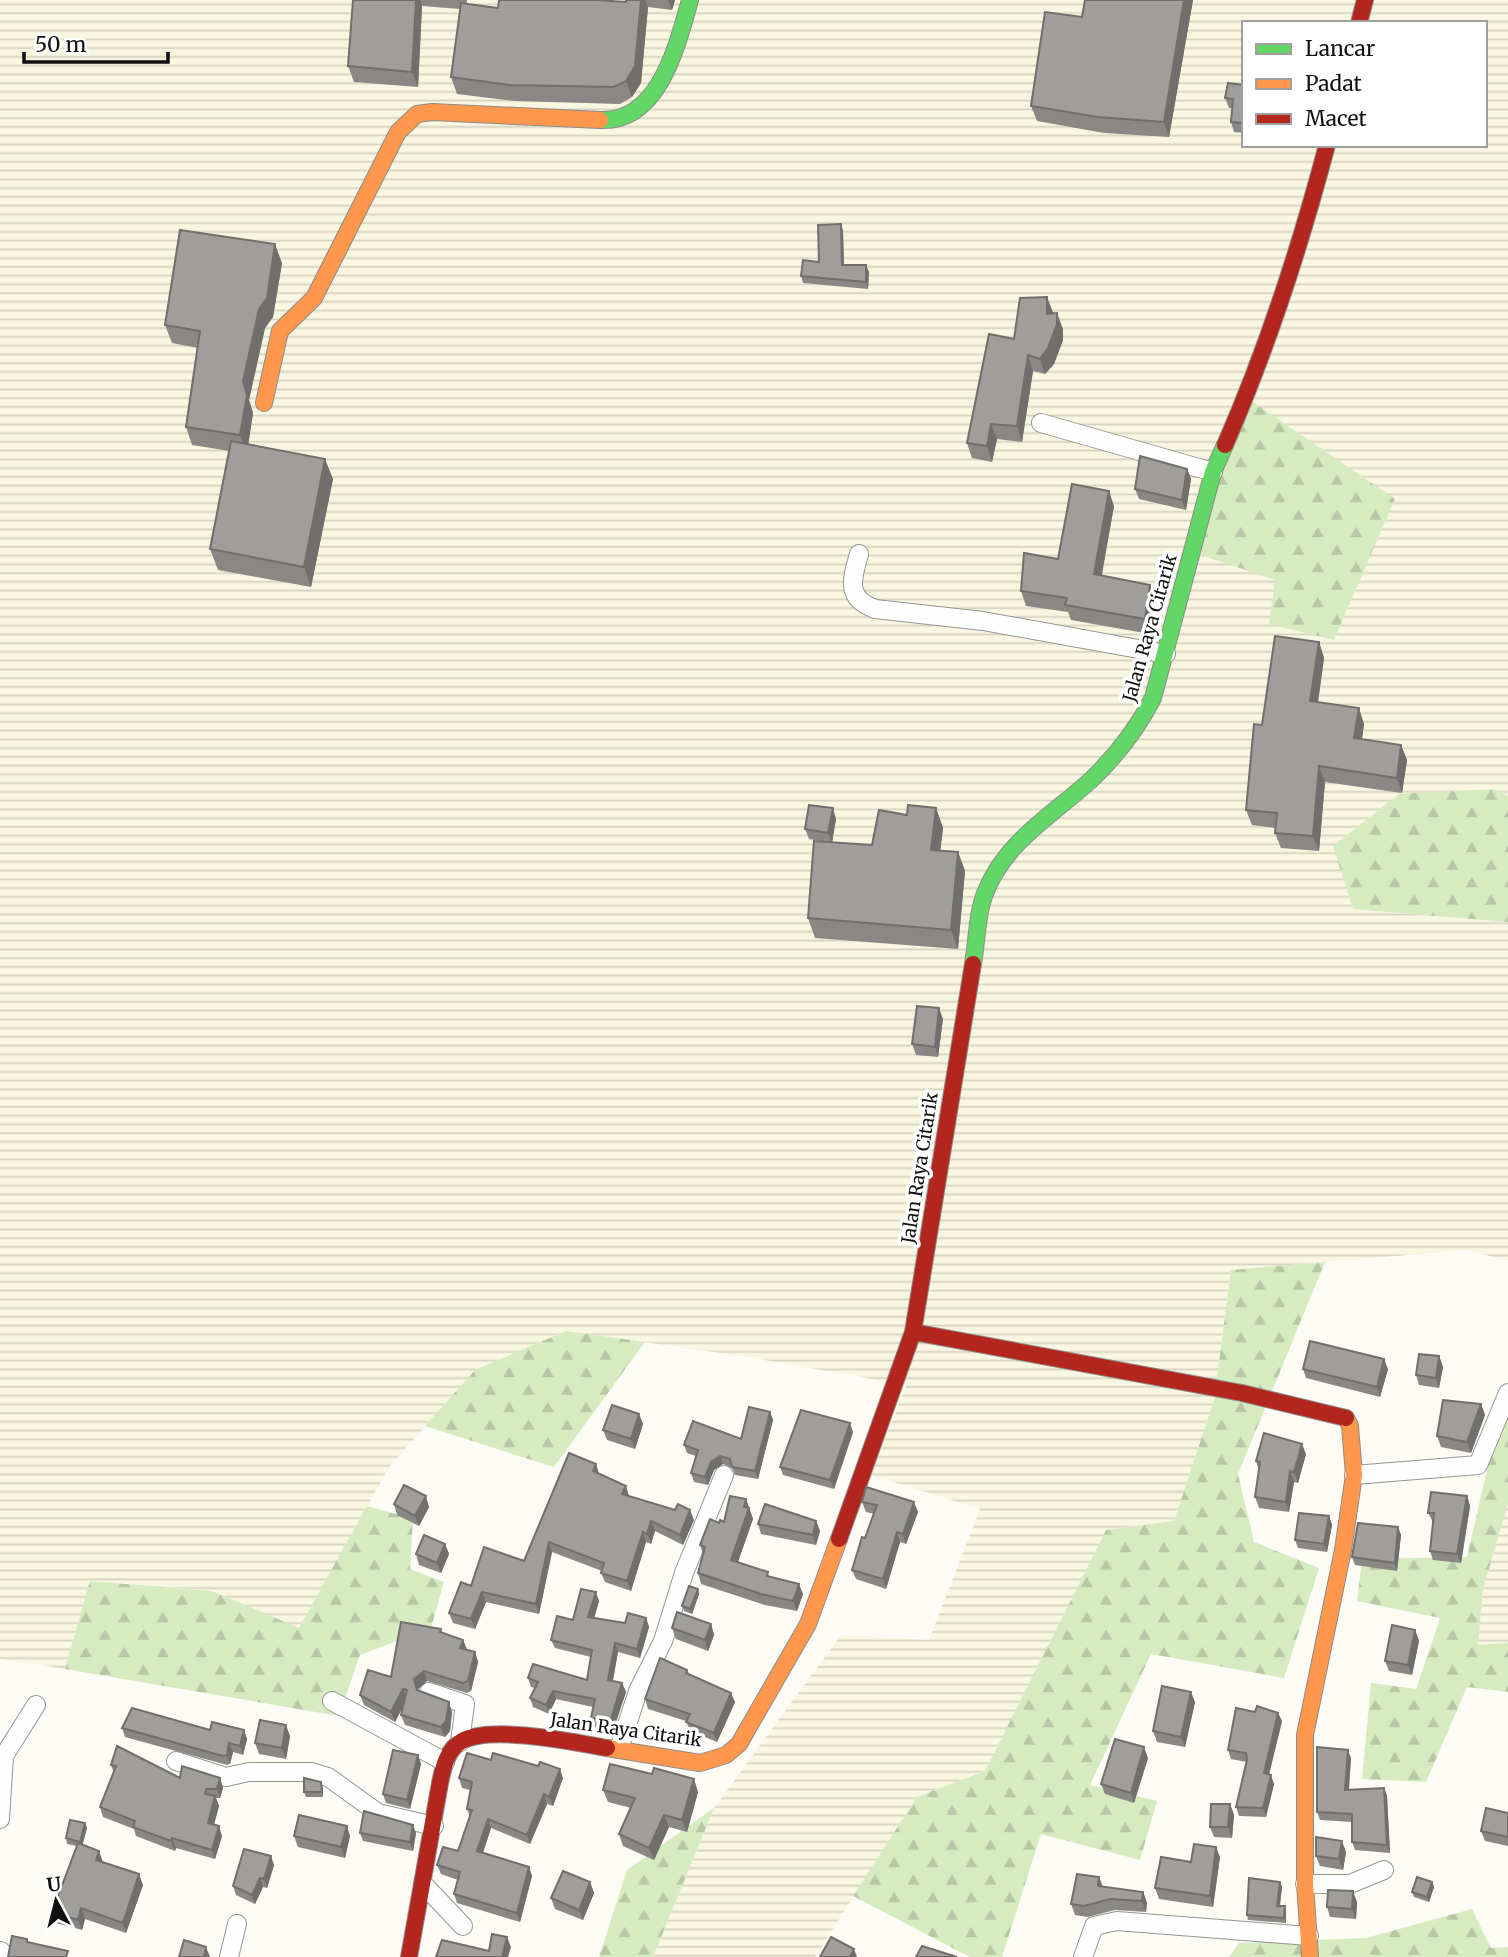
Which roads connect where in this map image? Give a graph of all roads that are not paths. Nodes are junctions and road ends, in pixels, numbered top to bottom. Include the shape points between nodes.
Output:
1 (690, 0) edge
2 (1365, 0) edge
3 (1360, 21) edge
4 (1326, 147) edge
5 (264, 403) dead end
6 (1041, 423) dead end
7 (1213, 472) junction
8 (859, 554) dead end
9 (1166, 654) junction
10 (913, 1332) junction
11 (1508, 1393) edge
12 (724, 1475) dead end
13 (1354, 1475) junction
14 (429, 1692) edge
15 (332, 1701) dead end
16 (36, 1705) dead end
17 (460, 1742) junction
18 (619, 1749) junction
19 (2, 1756) edge
20 (176, 1760) dead end
21 (445, 1762) junction
22 (0, 1819) edge
23 (434, 1825) junction
24 (1384, 1870) dead end
25 (424, 1884) junction
26 (1305, 1884) junction
27 (237, 1924) dead end
28 (463, 1926) dead end
29 (1309, 1936) junction
30 (1, 1951) edge
31 (0, 1957) edge
32 (229, 1957) edge
33 (409, 1957) edge
34 (1083, 1957) edge
35 (1310, 1957) edge

1 - 5 street via 646,103 626,118 432,112 408,120 314,298 280,331
2 - 3 street
4 - 7 street, Jalan Raya Citarik via 1252,383
6 - 7 street
7 - 9 street, Jalan Raya Citarik
8 - 9 street via 851,591 874,610 983,621
9 - 10 street, Jalan Raya Citarik via 1142,723 1088,782 1016,842 997,865 985,893
10 - 13 street via 1337,1413 1350,1426
10 - 18 street, Jalan Raya Citarik via 808,1624 739,1744 726,1755 700,1763
11 - 13 street via 1478,1465
12 - 18 street
13 - 26 street via 1305,1735
14 - 17 street via 465,1704
15 - 21 street
16 - 19 street
17 - 18 street, Jalan Raya Citarik via 475,1737 534,1736
17 - 21 street
19 - 22 street
20 - 23 street via 226,1777 249,1772 312,1772 328,1777 377,1813
21 - 23 street
23 - 25 street
24 - 26 street via 1350,1884
25 - 28 street
25 - 33 street
26 - 29 street
27 - 32 street
29 - 34 street via 1117,1921 1094,1926
29 - 35 street
30 - 31 street

